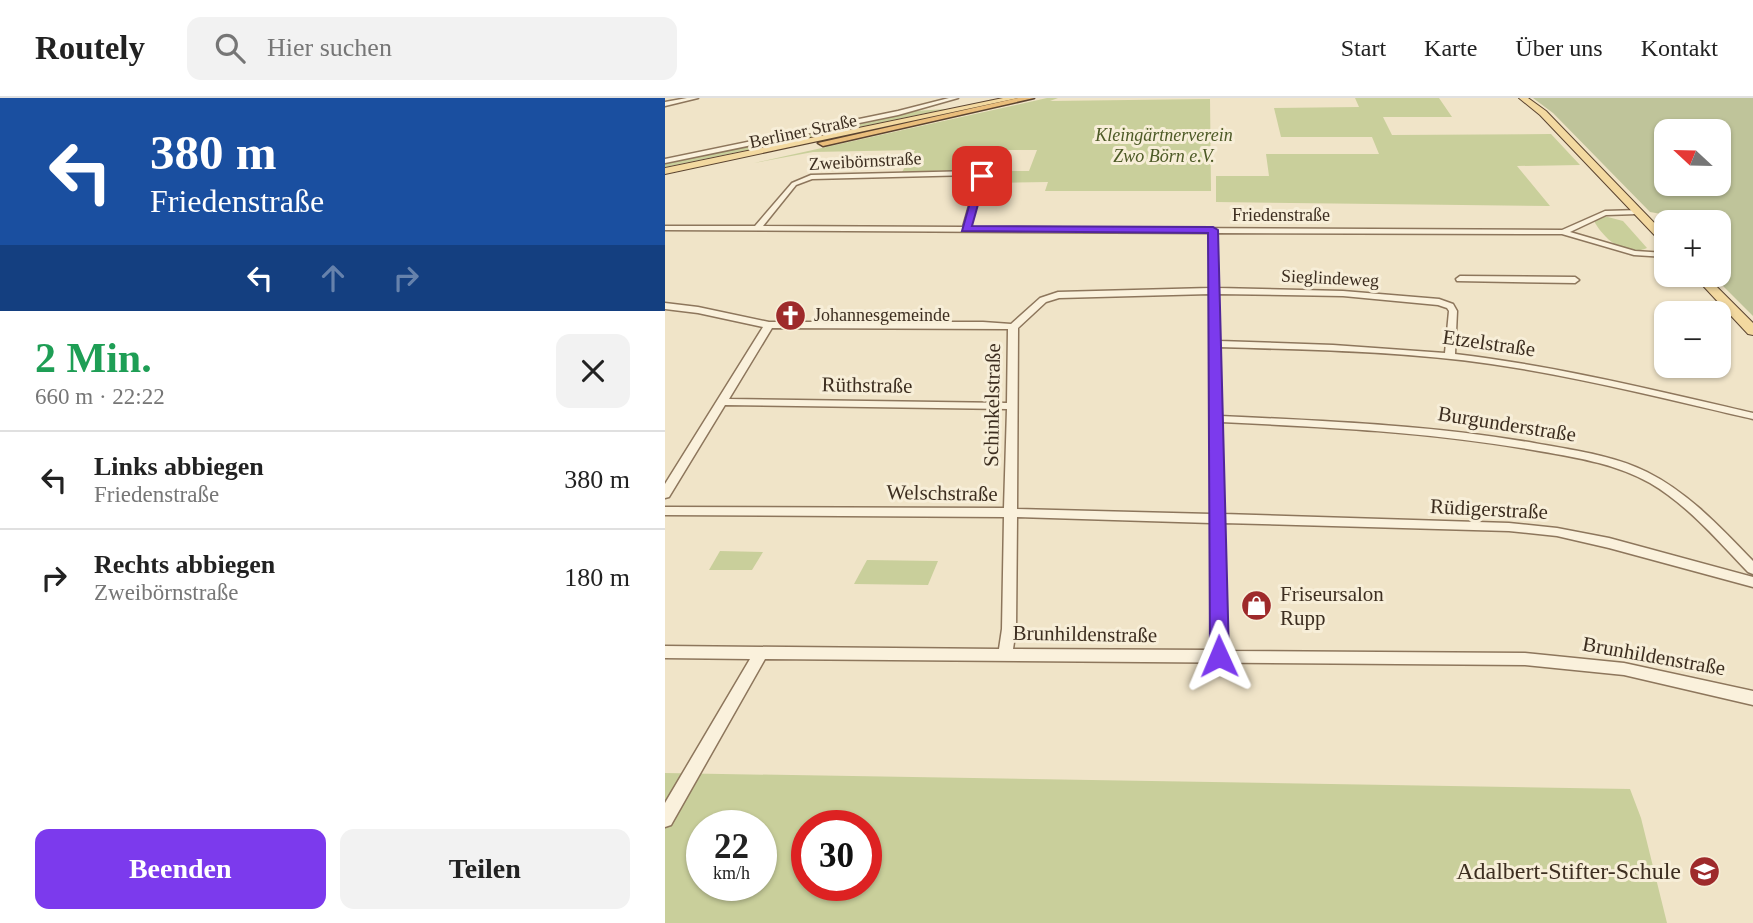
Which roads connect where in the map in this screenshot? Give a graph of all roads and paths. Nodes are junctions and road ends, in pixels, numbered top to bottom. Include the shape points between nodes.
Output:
1 (695, 98) edge
2 (955, 98) edge
3 (1014, 98) edge
4 (1030, 98) edge
5 (1523, 98) edge
6 (665, 104) edge
7 (967, 108) junction
8 (916, 109) junction
9 (823, 143) junction
10 (665, 161) edge
11 (665, 174) edge
12 (678, 180) dead end
13 (1637, 212) junction
14 (1588, 221) junction
15 (665, 228) edge
16 (757, 228) junction
17 (966, 229) junction
18 (1654, 229) edge
19 (1213, 230) junction
20 (1562, 232) junction
21 (1605, 244) junction
22 (1654, 254) edge
23 (1459, 279) dead end
24 (1576, 280) dead end
25 (1711, 287) edge
26 (1214, 289) junction
27 (665, 306) edge
28 (769, 325) junction
29 (1013, 327) junction
30 (1753, 331) edge
31 (1215, 344) junction
32 (1450, 356) junction
33 (722, 402) junction
34 (1012, 406) junction
35 (1753, 416) edge
36 (1216, 419) junction
37 (665, 494) edge
38 (665, 512) edge
39 (1010, 514) junction
40 (1217, 519) junction
41 (1753, 569) edge
42 (1753, 582) edge
43 (665, 652) edge
44 (761, 653) junction
45 (1005, 654) junction
46 (1219, 656) junction
47 (1753, 698) edge
48 (665, 819) edge

1 - 6 street
2 - 8 street
3 - 7 main road, Berliner Straße
4 - 9 highway, Berliner Straße
5 - 13 main road via 1543,113
7 - 8 main road
7 - 11 main road, Berliner Straße
8 - 10 street
9 - 11 main road, Berliner Straße
9 - 12 main road
13 - 14 street, Friedenstraße via 1605,213
13 - 18 main road
14 - 20 street, Friedenstraße
14 - 21 street
15 - 16 street, Friedenstraße
16 - 17 street, Friedenstraße
16 - 17 street, Zweibörnstraße via 795,184 807,178 963,173 982,176
17 - 19 street, Friedenstraße
19 - 20 street, Friedenstraße
19 - 26 street
20 - 21 street, Friedenstraße
21 - 22 street, Friedenstraße
23 - 24 street
25 - 30 main road
26 - 29 street, Schinkelstraße via 1053,296
26 - 31 street
26 - 32 street, Sieglindeweg via 1335,292 1445,303 1453,311
27 - 28 street
28 - 29 street
28 - 33 street
29 - 34 street, Schinkelstraße
31 - 32 street, Etzelstraße
31 - 36 street
32 - 35 street, Etzelstraße via 1528,366
33 - 34 street, Rüthstraße
33 - 37 street
34 - 39 street, Schinkelstraße
36 - 40 street
36 - 41 street, Burgunderstraße via 1458,433 1593,457 1652,479 1678,495
38 - 39 street, Welschstraße
39 - 40 street, Welschstraße
39 - 45 street, Schinkelstraße
40 - 42 street, Rüdigerstraße via 1557,532
40 - 46 street
43 - 44 street, Brunhildenstraße
44 - 45 street, Brunhildenstraße
44 - 48 street
45 - 46 street, Brunhildenstraße
46 - 47 street, Brunhildenstraße via 1563,662 1667,677

